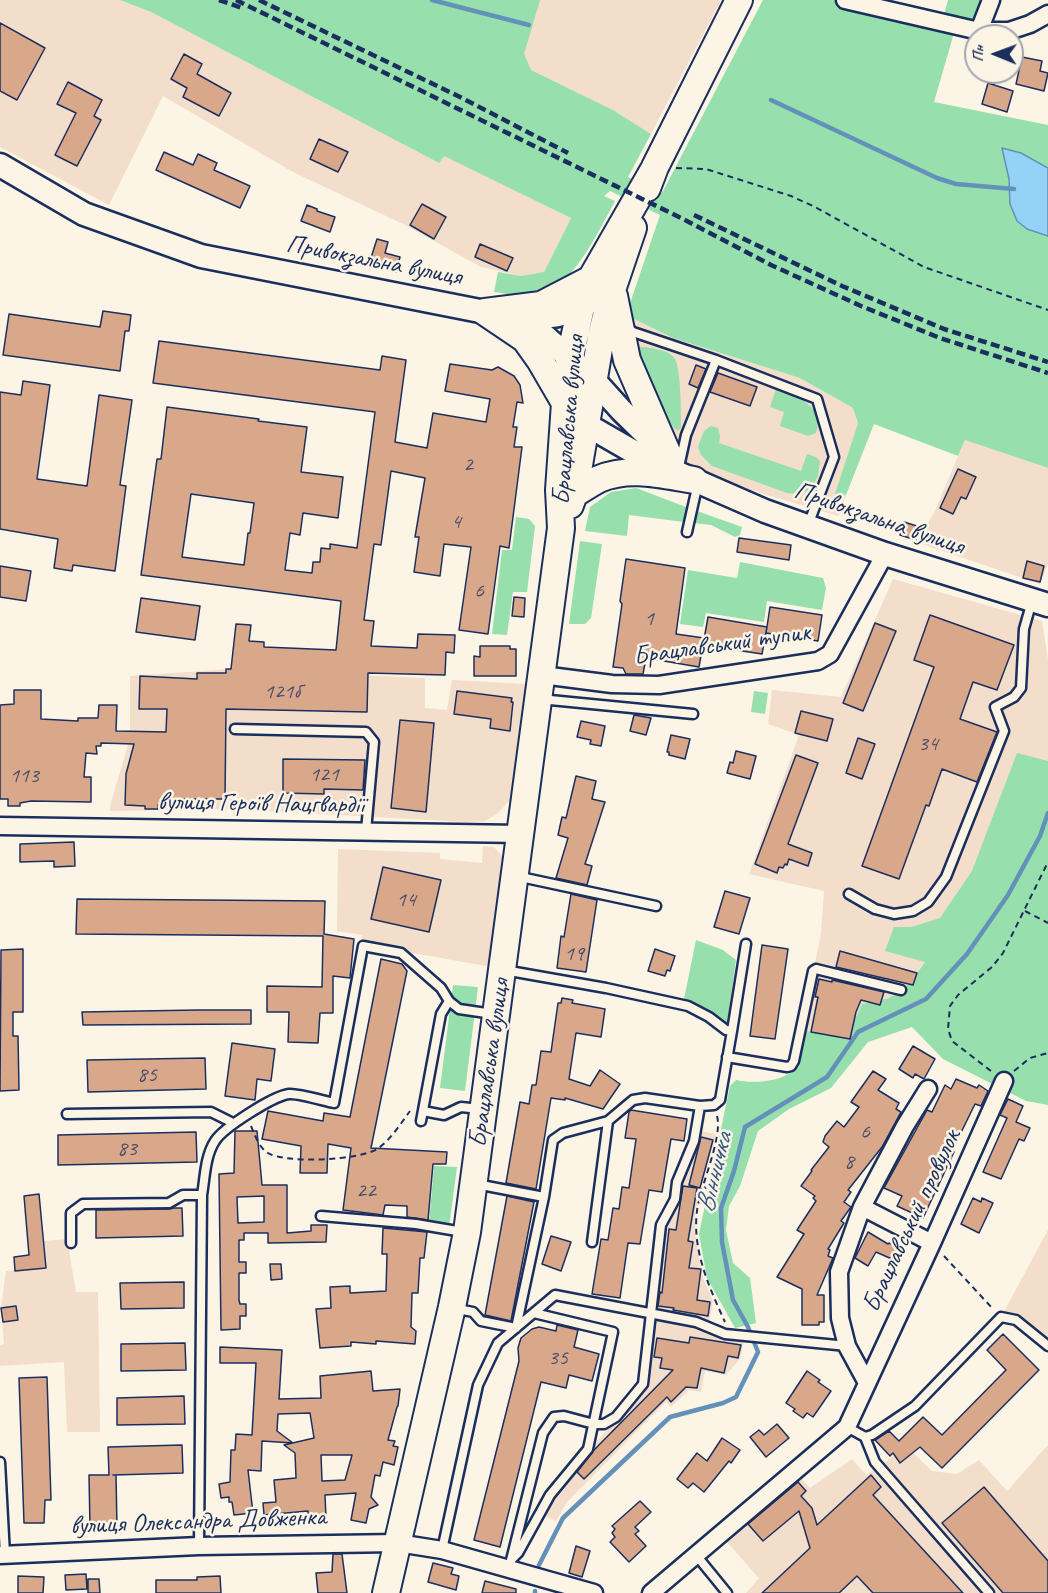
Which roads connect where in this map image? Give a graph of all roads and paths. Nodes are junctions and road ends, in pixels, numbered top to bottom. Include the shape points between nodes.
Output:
1 (739, 0) edge
2 (845, 0) edge
3 (991, 0) edge
4 (1048, 14) edge
5 (982, 24) edge
6 (1024, 26) edge
7 (964, 28) edge
8 (0, 165) edge
9 (654, 169) junction
10 (602, 283) junction
11 (581, 308) junction
12 (1048, 310) edge
13 (485, 312) junction
14 (619, 321) junction
15 (570, 357) junction
16 (716, 360) junction
17 (593, 379) junction
18 (565, 403) junction
19 (587, 425) junction
20 (685, 471) junction
21 (574, 494) junction
22 (807, 526) junction
23 (561, 528) junction
24 (687, 532) dead end
25 (885, 554) junction
26 (1040, 603) edge
27 (541, 687) junction
28 (693, 714) dead end
29 (235, 729) dead end
30 (0, 826) edge
31 (366, 831) junction
32 (521, 834) junction
33 (1048, 862) edge
34 (516, 876) junction
35 (849, 894) dead end
36 (656, 906) dead end
37 (1025, 911) junction
38 (1048, 923) edge
39 (746, 944) dead end
40 (503, 970) junction
41 (901, 990) dead end
42 (449, 1001) junction
43 (497, 1014) junction
44 (732, 1030) junction
45 (1048, 1053) edge
46 (727, 1057) junction
47 (1004, 1081) junction
48 (928, 1089) dead end
49 (427, 1090) junction
50 (700, 1106) junction
51 (484, 1109) junction
52 (423, 1112) junction
53 (67, 1114) dead end
54 (246, 1115) junction
55 (421, 1121) dead end
56 (608, 1121) junction
57 (233, 1123) junction
58 (473, 1184) junction
59 (202, 1195) junction
60 (544, 1197) junction
61 (862, 1206) junction
62 (321, 1216) dead end
63 (467, 1232) junction
64 (592, 1242) dead end
65 (70, 1243) dead end
66 (932, 1243) junction
67 (452, 1307) junction
68 (534, 1313) junction
69 (650, 1314) junction
70 (1001, 1317) junction
71 (516, 1328) junction
72 (730, 1334) junction
73 (847, 1346) junction
74 (1048, 1346) edge
75 (866, 1381) junction
76 (594, 1424) junction
77 (847, 1426) junction
78 (865, 1437) junction
79 (0, 1462) edge
80 (398, 1543) junction
81 (199, 1546) junction
82 (442, 1550) junction
83 (3, 1555) edge
84 (696, 1555) junction
85 (504, 1563) junction
86 (386, 1593) edge
87 (594, 1593) edge
88 (651, 1593) edge
89 (727, 1593) edge
90 (989, 1593) edge

1 - 9 main road
2 - 7 street
3 - 5 street
4 - 6 street
8 - 13 main road, Привокзальна вулиця via 84,214 201,256
9 - 10 main road
9 - 12 path via 706,169 791,196 924,267
10 - 11 main road, Брацлавська вулиця
10 - 13 main road via 541,305
10 - 14 main road
10 - 17 main road, Брацлавська вулиця
11 - 13 main road via 542,318
11 - 15 main road, Брацлавська вулиця
13 - 15 main road, Привокзальна вулиця via 539,332
13 - 18 main road via 525,339
14 - 16 lane via 633,332
14 - 20 main road via 627,360
15 - 17 main road, Привокзальна вулиця
15 - 18 main road, Брацлавська вулиця
16 - 20 lane via 686,435
16 - 22 lane via 817,399 834,457
17 - 19 main road, Брацлавська вулиця
17 - 20 main road, Привокзальна вулиця
18 - 19 main road, Привокзальна вулиця
18 - 23 main road, Брацлавська вулиця
19 - 20 main road, Привокзальна вулиця via 646,459
19 - 21 main road, Брацлавська вулиця
20 - 21 main road via 618,473 598,479
20 - 22 main road, Привокзальна вулиця via 765,511
20 - 24 lane
21 - 23 main road, Брацлавська вулиця
22 - 25 main road, Привокзальна вулиця
23 - 27 main road, Брацлавська вулиця
25 - 26 main road, Привокзальна вулиця
25 - 27 street, Брацлавський тупик via 830,654 818,661 659,685
26 - 35 lane via 1024,629 1021,688 1014,697 995,707 1004,731 946,878 928,902 913,911 894,914 875,909
27 - 28 lane
27 - 32 main road, Брацлавська вулиця
29 - 31 lane via 366,732 374,742
30 - 31 street, вулиця Героїв Нацгвардії
31 - 32 street, вулиця Героїв Нацгвардії
32 - 34 main road, Брацлавська вулиця
33 - 37 path
34 - 36 lane
34 - 40 main road, Брацлавська вулиця
37 - 38 path
37 - 47 path via 1004,953 957,995 948,1016 952,1041
39 - 44 lane
40 - 43 main road, Брацлавська вулиця
40 - 44 lane via 687,1006
41 - 46 lane via 816,969 791,1066
42 - 43 lane via 459,1009
42 - 49 lane via 441,1014
42 - 54 lane via 441,988 401,953 363,946 334,1102 288,1094
43 - 51 main road, Брацлавська вулиця
44 - 46 lane
45 - 47 path via 1030,1058
46 - 50 lane via 720,1100 714,1105
47 - 66 street, Брацлавський провулок
48 - 61 street, Брацлавський провулок
49 - 52 lane
49 - 54 path via 381,1147 372,1153 324,1161 268,1154
50 - 56 lane via 645,1098 633,1100
50 - 69 lane via 675,1198 662,1225
50 - 72 path via 716,1113 718,1121 697,1212 697,1232 706,1281
51 - 52 lane via 461,1107 444,1115
51 - 58 main road, Брацлавська вулиця
52 - 55 lane
53 - 57 lane via 211,1112
54 - 57 lane
56 - 60 lane via 556,1136
56 - 64 lane
57 - 59 lane via 215,1141
58 - 60 lane
58 - 63 main road, Брацлавська вулиця
59 - 65 lane via 183,1194 169,1203 83,1204 70,1213
59 - 81 lane
60 - 71 lane
61 - 66 street
61 - 73 street, Брацлавський провулок via 839,1272 840,1318
62 - 63 lane
63 - 67 main road, Брацлавська вулиця
66 - 70 path
66 - 75 street, Брацлавський провулок
67 - 71 lane via 473,1312 481,1321
67 - 80 main road, Брацлавська вулиця
68 - 69 lane via 555,1295
68 - 71 lane
68 - 76 lane via 613,1332
69 - 72 lane via 696,1322
69 - 76 lane via 643,1384 616,1418
70 - 74 lane via 1016,1320
70 - 78 lane via 915,1406
71 - 82 lane via 498,1343 478,1385
72 - 73 lane
73 - 75 street, Брацлавський провулок
75 - 77 street, Брацлавський провулок
76 - 85 lane via 588,1449 550,1495 518,1553
76 - 85 lane via 564,1416 554,1417 548,1425
77 - 78 lane
77 - 84 street, Брацлавський провулок
78 - 90 lane via 875,1462
79 - 83 lane
80 - 81 street, вулиця Олександра Довженка
80 - 82 street
80 - 86 main road, Брацлавська вулиця
81 - 83 street, вулиця Олександра Довженка
82 - 85 street
84 - 88 street, Брацлавський провулок
84 - 89 lane
85 - 87 street

